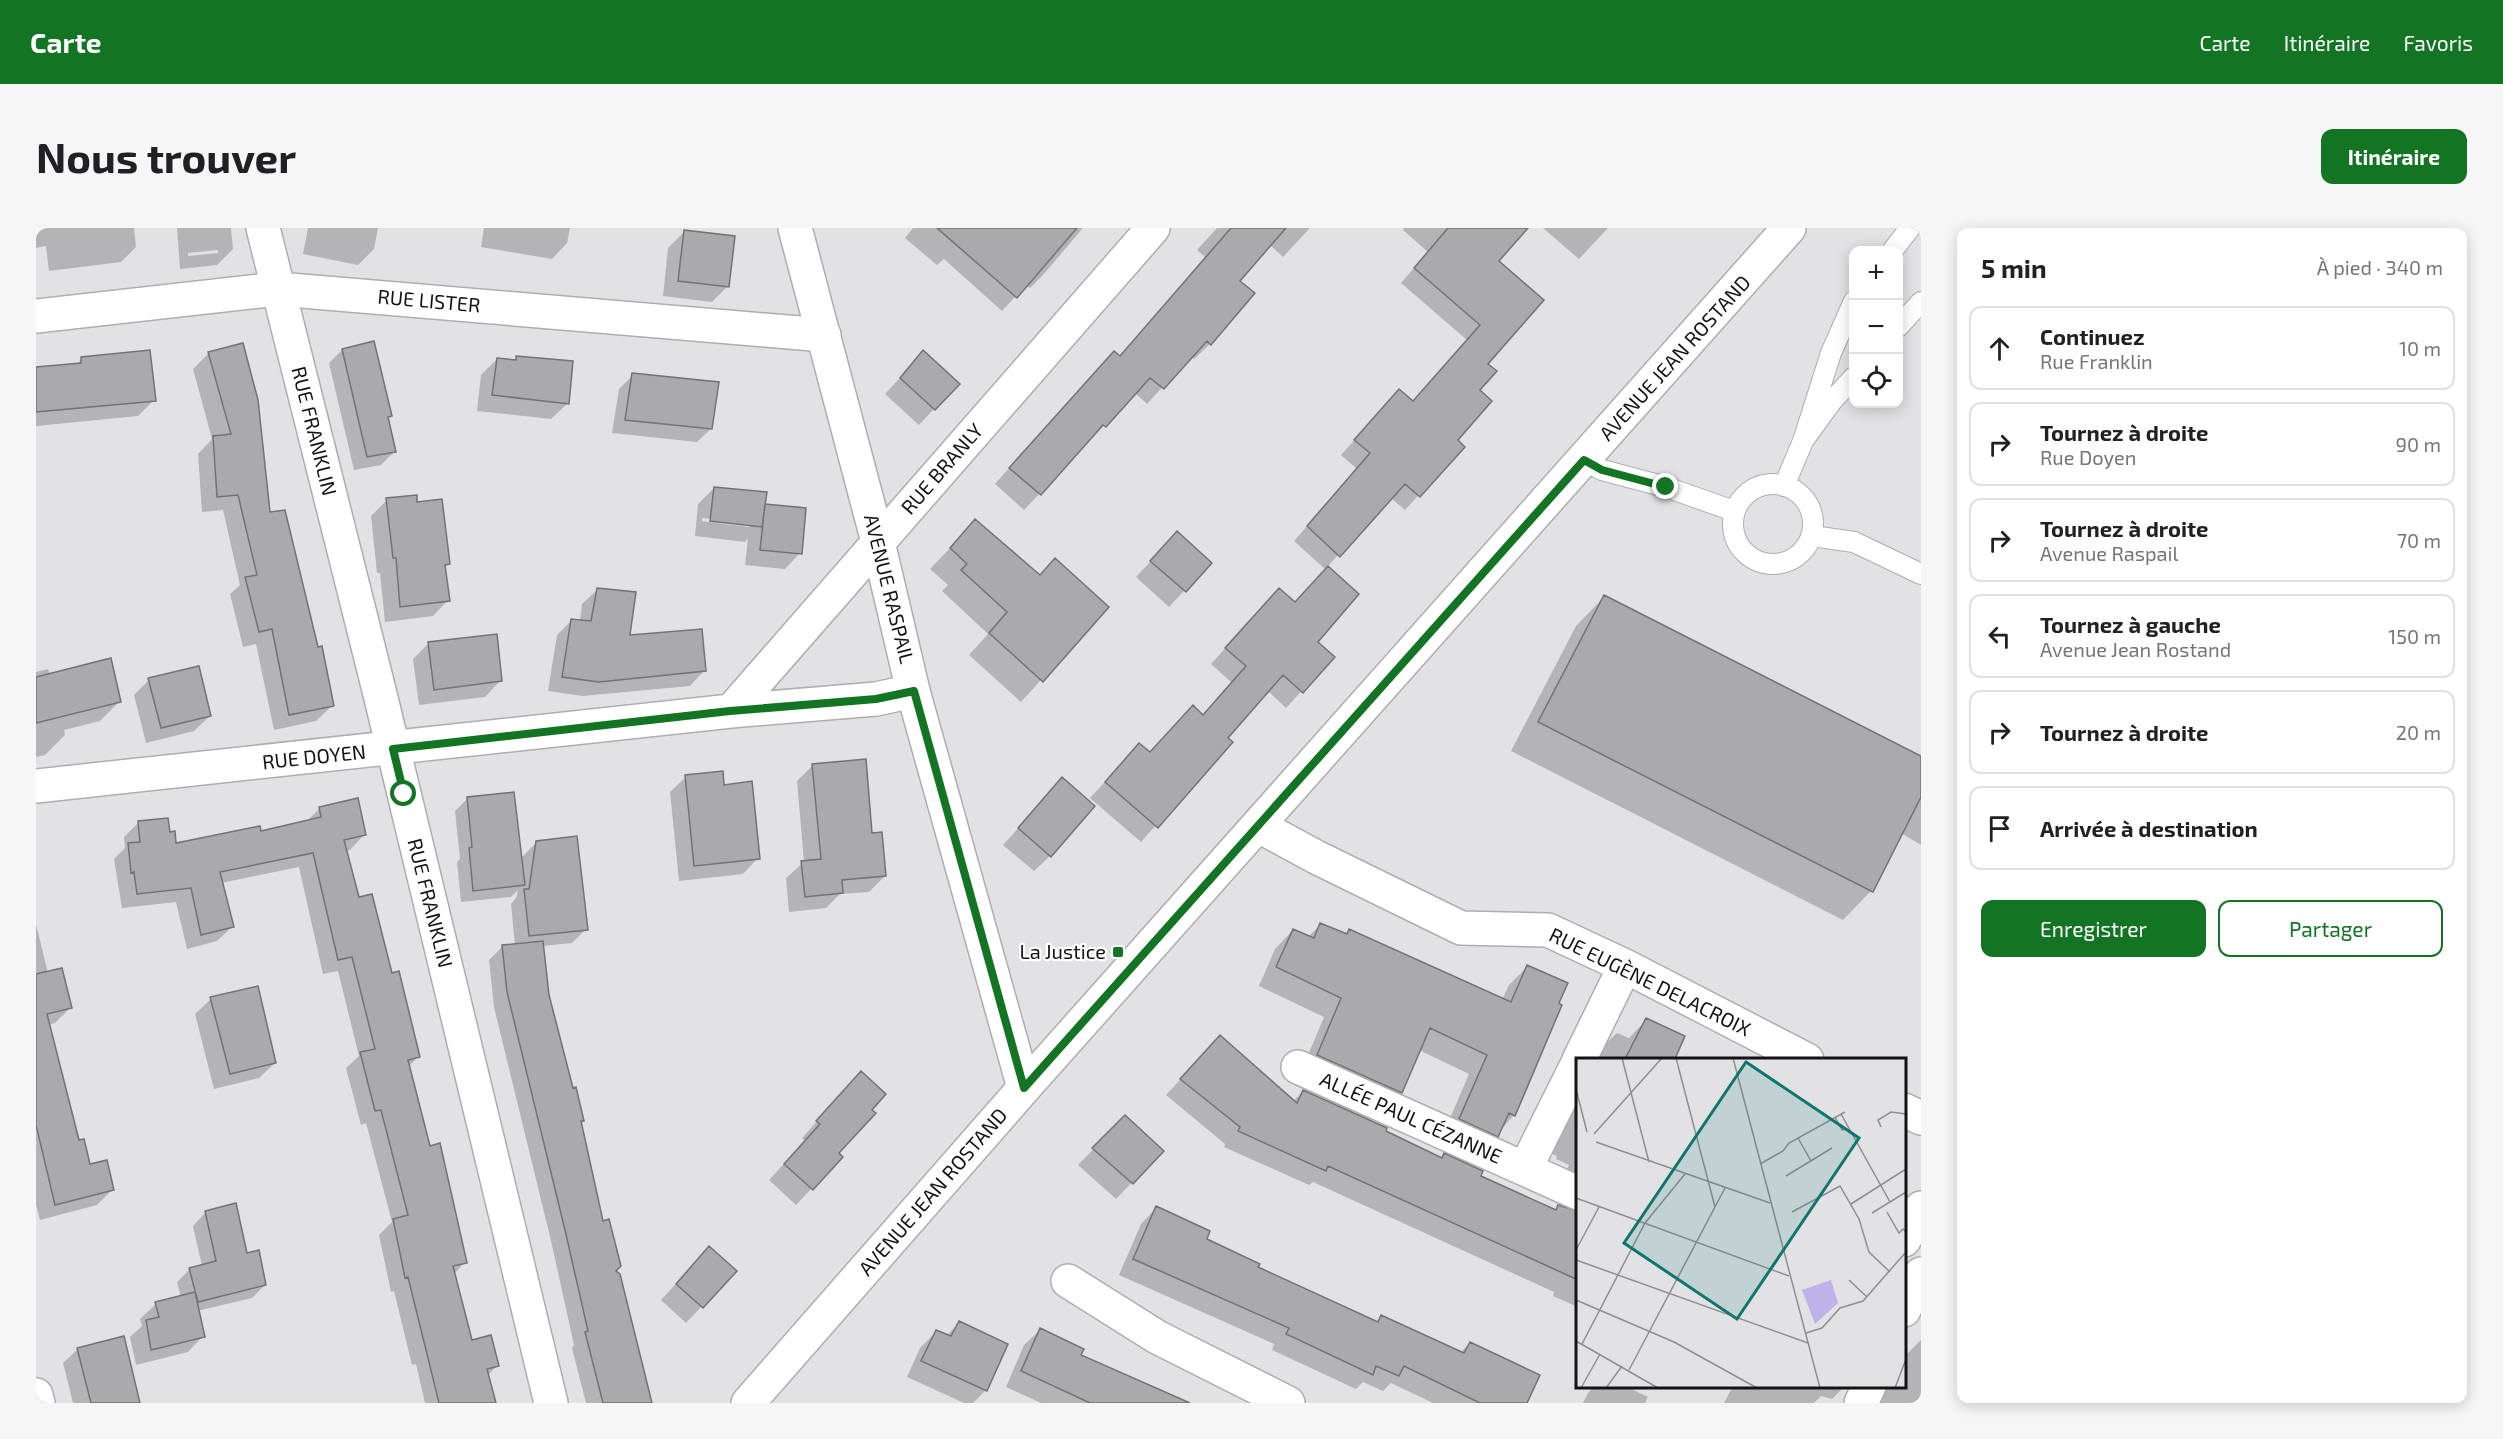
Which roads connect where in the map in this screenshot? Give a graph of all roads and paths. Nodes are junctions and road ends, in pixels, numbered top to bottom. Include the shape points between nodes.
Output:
1 (263, 228) edge
2 (795, 228) edge
3 (1153, 228) edge
4 (1789, 228) edge
5 (1910, 228) edge
6 (1896, 246) edge
7 (278, 289) junction
8 (1921, 302) edge
9 (1849, 312) edge
10 (36, 316) edge
11 (1903, 322) edge
12 (824, 335) junction
13 (1849, 382) edge
14 (1803, 441) junction
15 (1584, 460) junction
16 (1784, 486) junction
17 (1734, 511) junction
18 (1812, 536) junction
19 (878, 542) junction
20 (1921, 574) edge
21 (914, 691) junction
22 (730, 711) junction
23 (393, 749) junction
24 (36, 786) edge
25 (1259, 826) junction
26 (1626, 966) junction
27 (1580, 1058) edge
28 (1805, 1058) edge
29 (1576, 1065) edge
30 (1298, 1067) dead end
31 (1024, 1088) junction
32 (1906, 1110) edge
33 (1921, 1118) edge
34 (1525, 1169) junction
35 (1576, 1192) edge
36 (1921, 1208) edge
37 (1906, 1238) edge
38 (1906, 1252) edge
39 (1921, 1273) edge
40 (1068, 1281) dead end
41 (1906, 1308) edge
42 (1868, 1388) edge
43 (36, 1395) edge
44 (38, 1403) edge
45 (551, 1403) edge
46 (748, 1403) edge
47 (1288, 1403) edge
48 (1861, 1403) edge

1 - 7 street, RUE FRANKLIN
2 - 12 street, AVENUE RASPAIL
3 - 19 street, RUE BRANLY
4 - 15 street, AVENUE JEAN ROSTAND
5 - 6 lane
7 - 10 street, RUE LISTER
7 - 12 street, RUE LISTER
7 - 23 street, RUE FRANKLIN
8 - 11 lane
9 - 14 lane via 1831,353
12 - 19 street, AVENUE RASPAIL
13 - 14 lane
14 - 16 lane
15 - 17 lane via 1602,470
15 - 25 street, AVENUE JEAN ROSTAND
16 - 17 lane via 1773,482 1748,490
16 - 18 lane via 1796,490 1812,511
17 - 18 lane via 1734,537 1749,557 1773,564 1797,557
18 - 20 lane via 1854,542
19 - 21 street, AVENUE RASPAIL
19 - 22 street, RUE BRANLY
21 - 22 street, RUE DOYEN via 876,699
21 - 31 street, AVENUE RASPAIL
22 - 23 street, RUE DOYEN
23 - 24 street, RUE DOYEN
23 - 45 street, RUE FRANKLIN
25 - 26 street, RUE EUGÈNE DELACROIX via 1461,928 1548,930
25 - 31 street, AVENUE JEAN ROSTAND
26 - 27 street, ALLÉE PAUL CÉZANNE
26 - 28 street, RUE EUGÈNE DELACROIX
29 - 34 street, ALLÉE PAUL CÉZANNE
30 - 34 street, ALLÉE PAUL CÉZANNE
31 - 46 street, AVENUE JEAN ROSTAND
32 - 33 street
34 - 35 street, ALLÉE PAUL CÉZANNE
36 - 37 street
38 - 39 street
39 - 41 street
40 - 47 street via 1157,1337
42 - 48 street
43 - 44 street

